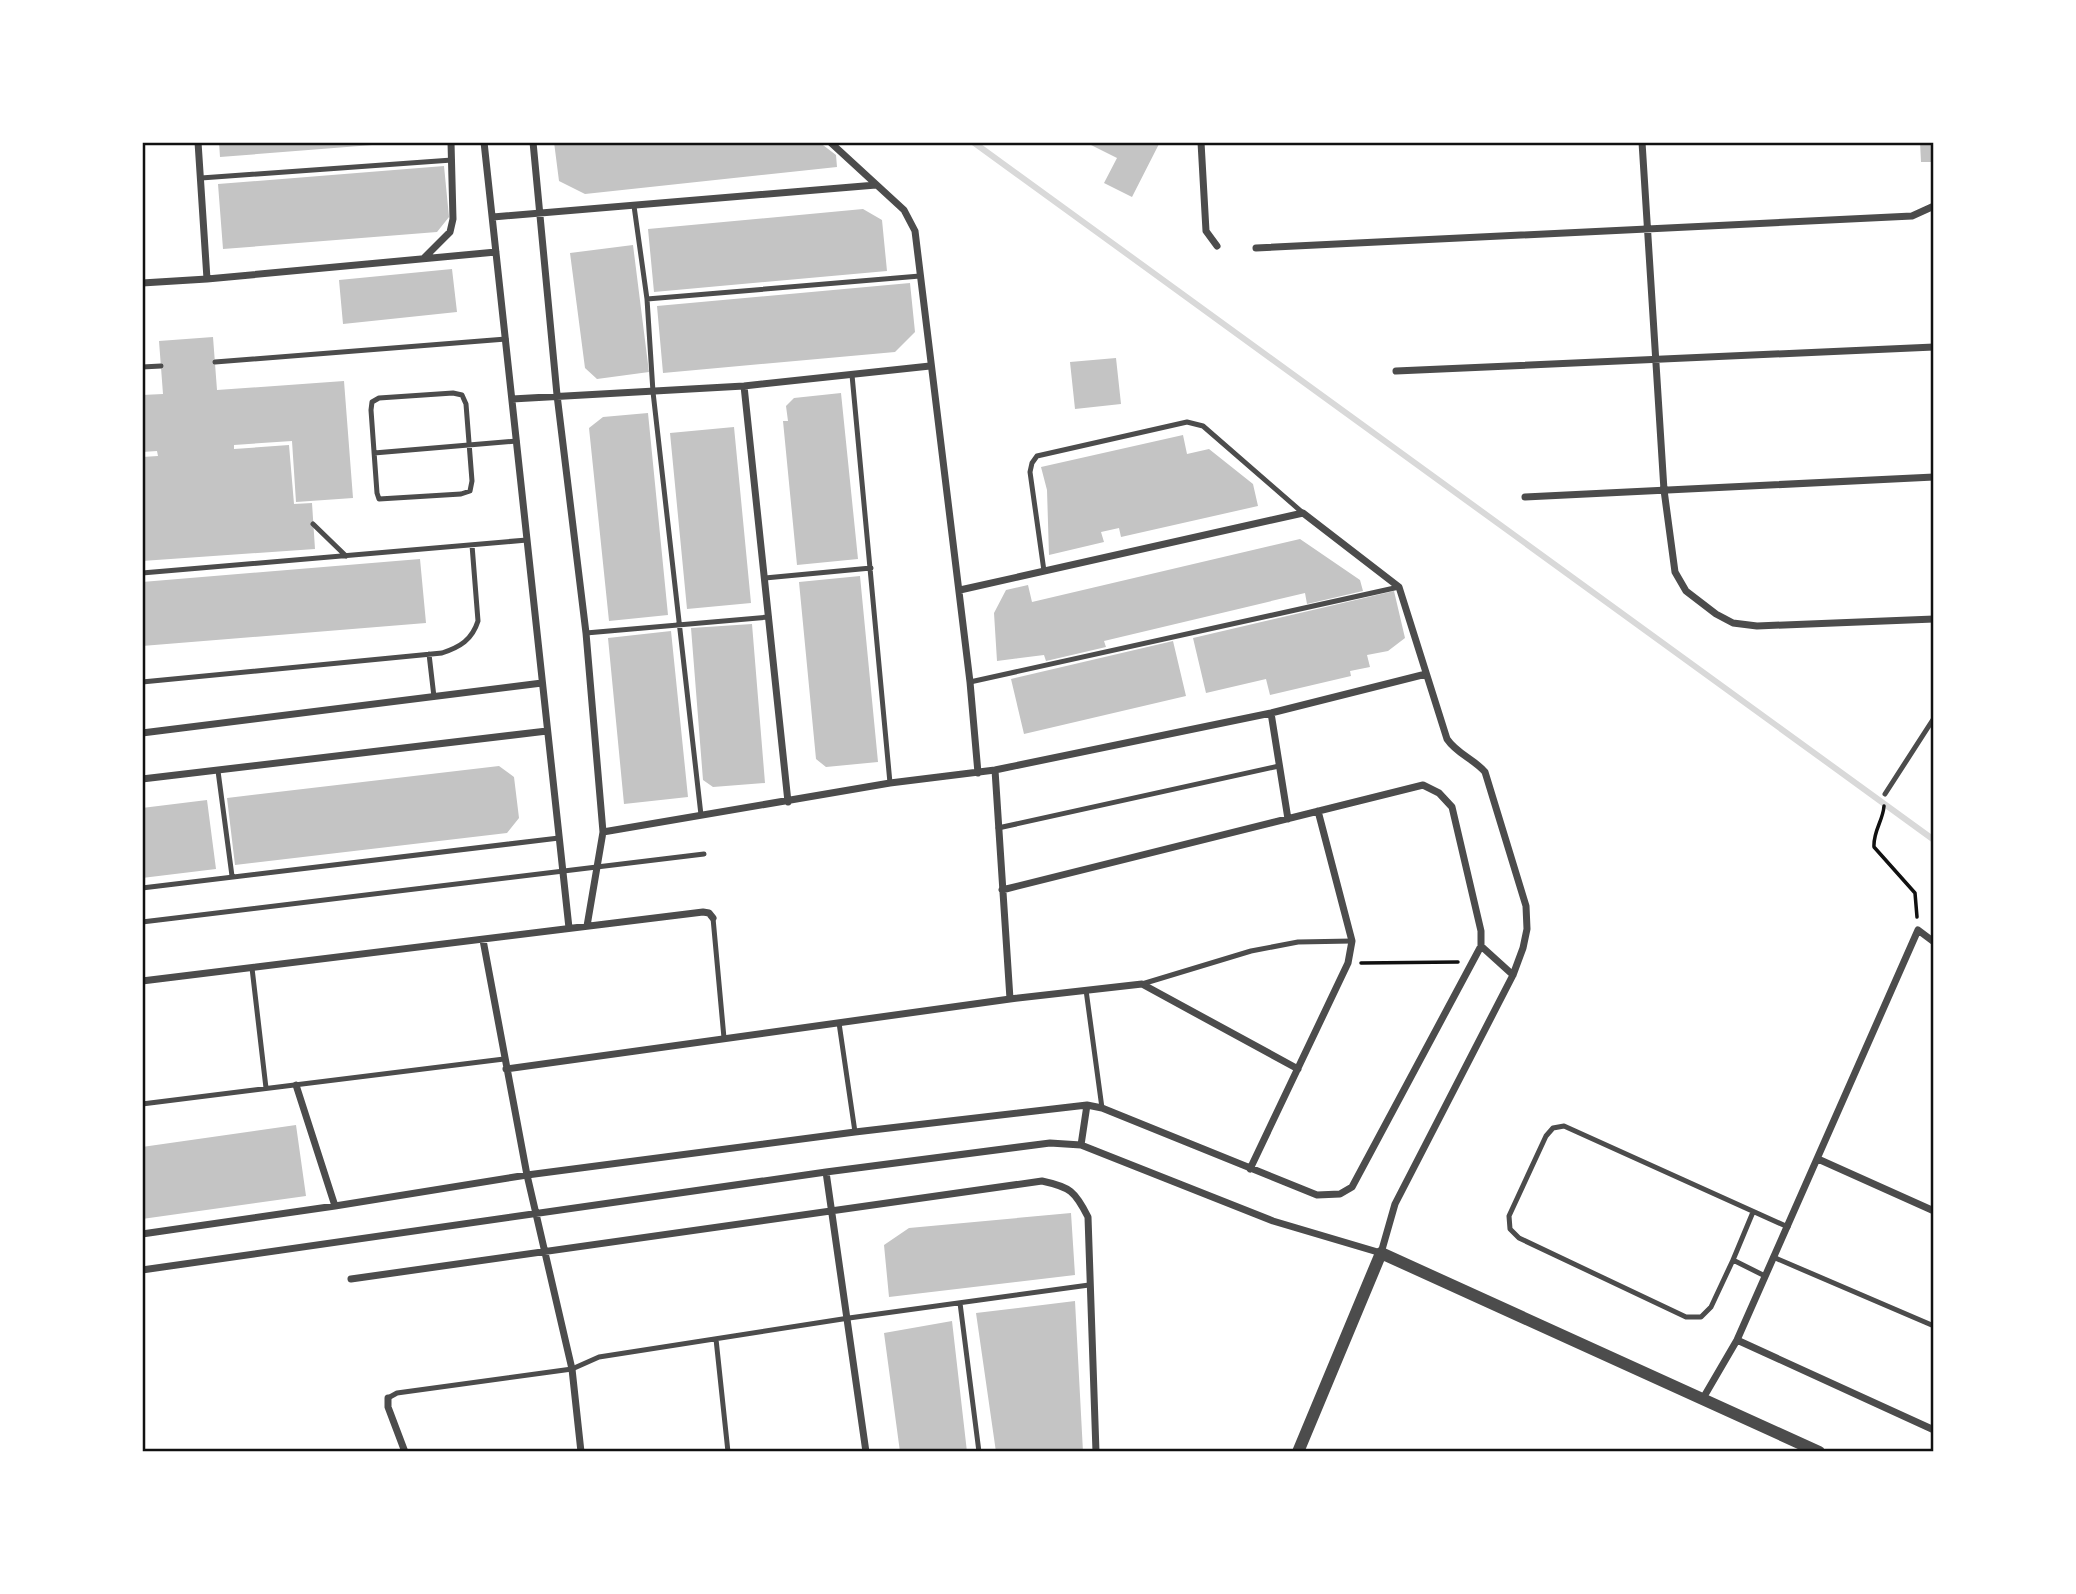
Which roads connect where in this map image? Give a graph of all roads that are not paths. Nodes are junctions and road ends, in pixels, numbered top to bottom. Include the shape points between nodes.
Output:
1 (198, 142) edge
2 (451, 142) edge
3 (484, 142) edge
4 (533, 142) edge
5 (830, 142) edge
6 (1201, 142) edge
7 (1642, 142) edge
8 (452, 160) junction
9 (201, 178) junction
10 (876, 186) junction
11 (635, 206) junction
12 (1934, 206) edge
13 (540, 214) junction
14 (493, 217) junction
15 (1648, 230) junction
16 (1217, 246) dead end
17 (1256, 248) dead end
18 (496, 252) junction
19 (424, 259) junction
20 (920, 276) junction
21 (207, 279) junction
22 (142, 283) edge
23 (647, 299) junction
24 (506, 339) junction
25 (1934, 347) edge
26 (1657, 358) junction
27 (215, 362) dead end
28 (161, 366) dead end
29 (930, 366) junction
30 (142, 367) edge
31 (1396, 371) dead end
32 (852, 375) junction
33 (744, 386) junction
34 (653, 392) junction
35 (557, 396) junction
36 (512, 399) junction
37 (517, 441) junction
38 (469, 445) junction
39 (374, 453) junction
40 (1934, 477) edge
41 (1664, 490) junction
42 (1525, 497) dead end
43 (1303, 513) junction
44 (313, 524) dead end
45 (527, 540) junction
46 (472, 545) junction
47 (346, 556) junction
48 (871, 568) junction
49 (1044, 571) junction
50 (142, 573) edge
51 (765, 578) junction
52 (1399, 587) junction
53 (960, 590) junction
54 (769, 617) junction
55 (1934, 619) edge
56 (681, 625) junction
57 (586, 633) junction
58 (429, 654) junction
59 (1426, 674) junction
60 (142, 681) edge
61 (970, 682) junction
62 (542, 683) junction
63 (434, 697) junction
64 (1270, 713) junction
65 (1934, 719) edge
66 (548, 731) junction
67 (142, 733) edge
68 (1279, 766) junction
69 (995, 770) junction
70 (218, 771) junction
71 (978, 773) junction
72 (142, 779) edge
73 (890, 783) junction
74 (1885, 794) dead end
75 (788, 802) junction
76 (1318, 811) junction
77 (701, 815) junction
78 (1288, 819) junction
79 (998, 828) junction
80 (603, 832) junction
81 (559, 838) junction
82 (704, 853) dead end
83 (598, 867) junction
84 (562, 872) junction
85 (232, 876) junction
86 (142, 888) edge
87 (1002, 890) junction
88 (713, 918) joint
89 (142, 922) edge
90 (587, 926) junction
91 (569, 928) junction
92 (483, 940) junction
93 (1352, 941) junction
94 (1934, 942) edge
95 (1481, 946) junction
96 (252, 968) junction
97 (1513, 975) junction
98 (142, 981) edge
99 (1142, 984) junction
100 (1086, 990) junction
101 (1010, 999) junction
102 (839, 1023) junction
103 (724, 1038) junction
104 (504, 1059) junction
105 (506, 1069) junction
106 (1298, 1069) junction
107 (296, 1084) junction
108 (266, 1088) junction
109 (142, 1104) edge
110 (1087, 1105) junction
111 (1102, 1108) junction
112 (855, 1132) junction
113 (1081, 1145) junction
114 (1818, 1159) junction
115 (1250, 1168) junction
116 (826, 1172) junction
117 (527, 1175) junction
118 (335, 1206) junction
119 (832, 1209) junction
120 (1934, 1211) edge
121 (1753, 1212) junction
122 (537, 1215) junction
123 (1788, 1227) junction
124 (142, 1234) edge
125 (545, 1251) junction
126 (1381, 1253) junction
127 (1773, 1257) junction
128 (1732, 1260) junction
129 (142, 1270) edge
130 (1765, 1276) junction
131 (351, 1279) dead end
132 (1089, 1285) junction
133 (960, 1303) junction
134 (849, 1318) junction
135 (1934, 1326) edge
136 (716, 1339) junction
137 (1737, 1340) junction
138 (572, 1369) junction
139 (388, 1398) joint
140 (1703, 1399) junction
141 (1934, 1430) edge
142 (405, 1452) edge
143 (581, 1452) edge
144 (728, 1452) edge
145 (866, 1452) edge
146 (979, 1452) edge
147 (1096, 1452) edge
148 (1298, 1452) edge
149 (1819, 1452) edge

1 - 9 street
2 - 8 street
3 - 14 street
4 - 13 street
5 - 10 street
6 - 16 street via 1206,230
7 - 15 street
8 - 9 lane
8 - 19 street via 450,232
9 - 21 street
10 - 11 street
10 - 20 street via 904,210 915,230
11 - 13 street
11 - 23 lane
12 - 15 street via 1912,216
13 - 14 street
13 - 35 street
14 - 18 street
15 - 17 street
15 - 26 street
18 - 19 street
18 - 24 street
19 - 21 street
20 - 23 lane
20 - 29 street
21 - 22 street
23 - 34 lane
24 - 27 lane
24 - 36 street
25 - 26 street
26 - 31 street
26 - 41 street
28 - 30 lane
29 - 32 street
29 - 53 street
32 - 33 street
32 - 48 lane
33 - 34 street
33 - 51 street
34 - 35 street
34 - 56 lane
35 - 36 street
35 - 57 street
36 - 37 street
37 - 38 lane
37 - 45 street
38 - 39 lane
38 - 39 lane via 472,486 461,495 379,499
38 - 39 lane via 462,395 379,398 371,405
40 - 41 street
41 - 42 street
41 - 55 street via 1675,572 1686,591 1733,623
43 - 49 street
43 - 49 lane via 1203,426 1187,422 1037,456 1031,472
43 - 52 street
44 - 47 lane
45 - 46 lane
45 - 62 street
46 - 47 lane
46 - 58 lane via 478,605 474,633 455,649
47 - 50 lane
48 - 51 lane
48 - 73 lane
49 - 53 street
51 - 54 street
52 - 59 street
52 - 61 lane
53 - 61 street
54 - 56 lane
54 - 75 street
56 - 57 lane
56 - 77 lane
57 - 80 street
58 - 60 lane
58 - 63 lane
59 - 64 street
59 - 97 street via 1447,738 1485,772 1526,906 1527,929
61 - 71 street
62 - 63 street
62 - 66 street
63 - 67 street
64 - 68 street
64 - 69 street
65 - 74 lane
66 - 70 street
66 - 81 street
68 - 78 street
68 - 79 lane
69 - 71 street
69 - 79 street
70 - 72 street
70 - 85 lane
71 - 73 street
73 - 75 street
75 - 77 street
76 - 78 street
76 - 93 street
76 - 95 street via 1423,785 1439,793 1452,807
77 - 80 street
78 - 87 street
79 - 87 street
80 - 83 street
81 - 84 street
81 - 85 lane
82 - 83 lane
83 - 84 lane
83 - 90 street
84 - 89 lane
84 - 91 street
85 - 86 lane
87 - 101 street
88 - 90 street via 704,912
88 - 103 lane
90 - 91 street
91 - 92 street
92 - 96 street
92 - 104 street
93 - 99 lane via 1298,942 1251,951
93 - 106 street via 1348,963
94 - 114 street via 1918,930
95 - 97 street
95 - 115 street via 1352,1188 1340,1194 1317,1195
96 - 98 street
96 - 108 lane
97 - 126 street via 1395,1204
99 - 100 street
99 - 106 street
100 - 101 street
100 - 111 lane
101 - 102 street
102 - 103 street
102 - 112 lane
103 - 105 street
104 - 105 street
104 - 107 lane
105 - 117 street
106 - 115 street
107 - 108 lane
107 - 118 street
108 - 109 lane
110 - 111 street
110 - 112 street
110 - 113 street
111 - 115 street
112 - 117 street
113 - 116 street via 1050,1143
113 - 126 street via 1273,1221
114 - 120 street
114 - 123 street
116 - 119 street
116 - 122 street
117 - 118 street
117 - 122 street
118 - 124 street
119 - 125 street
119 - 132 street via 1042,1181 1065,1186 1080,1200 1088,1217
119 - 134 street
121 - 123 lane
121 - 128 lane
121 - 128 lane via 1564,1126 1553,1128 1546,1136 1509,1216 1510,1229 1519,1238 1686,1317 1701,1317 1711,1307
122 - 125 street
122 - 129 street
123 - 127 street
125 - 131 street
125 - 138 street
126 - 140 street
126 - 148 street
127 - 130 street
127 - 135 lane
128 - 130 lane
130 - 137 street
132 - 133 lane
132 - 147 street
133 - 134 lane
133 - 146 lane
134 - 136 lane
134 - 145 street
136 - 138 lane via 600,1357
136 - 144 lane
137 - 140 street
137 - 141 street
138 - 139 lane via 397,1393
138 - 143 street
139 - 142 street
140 - 149 street

